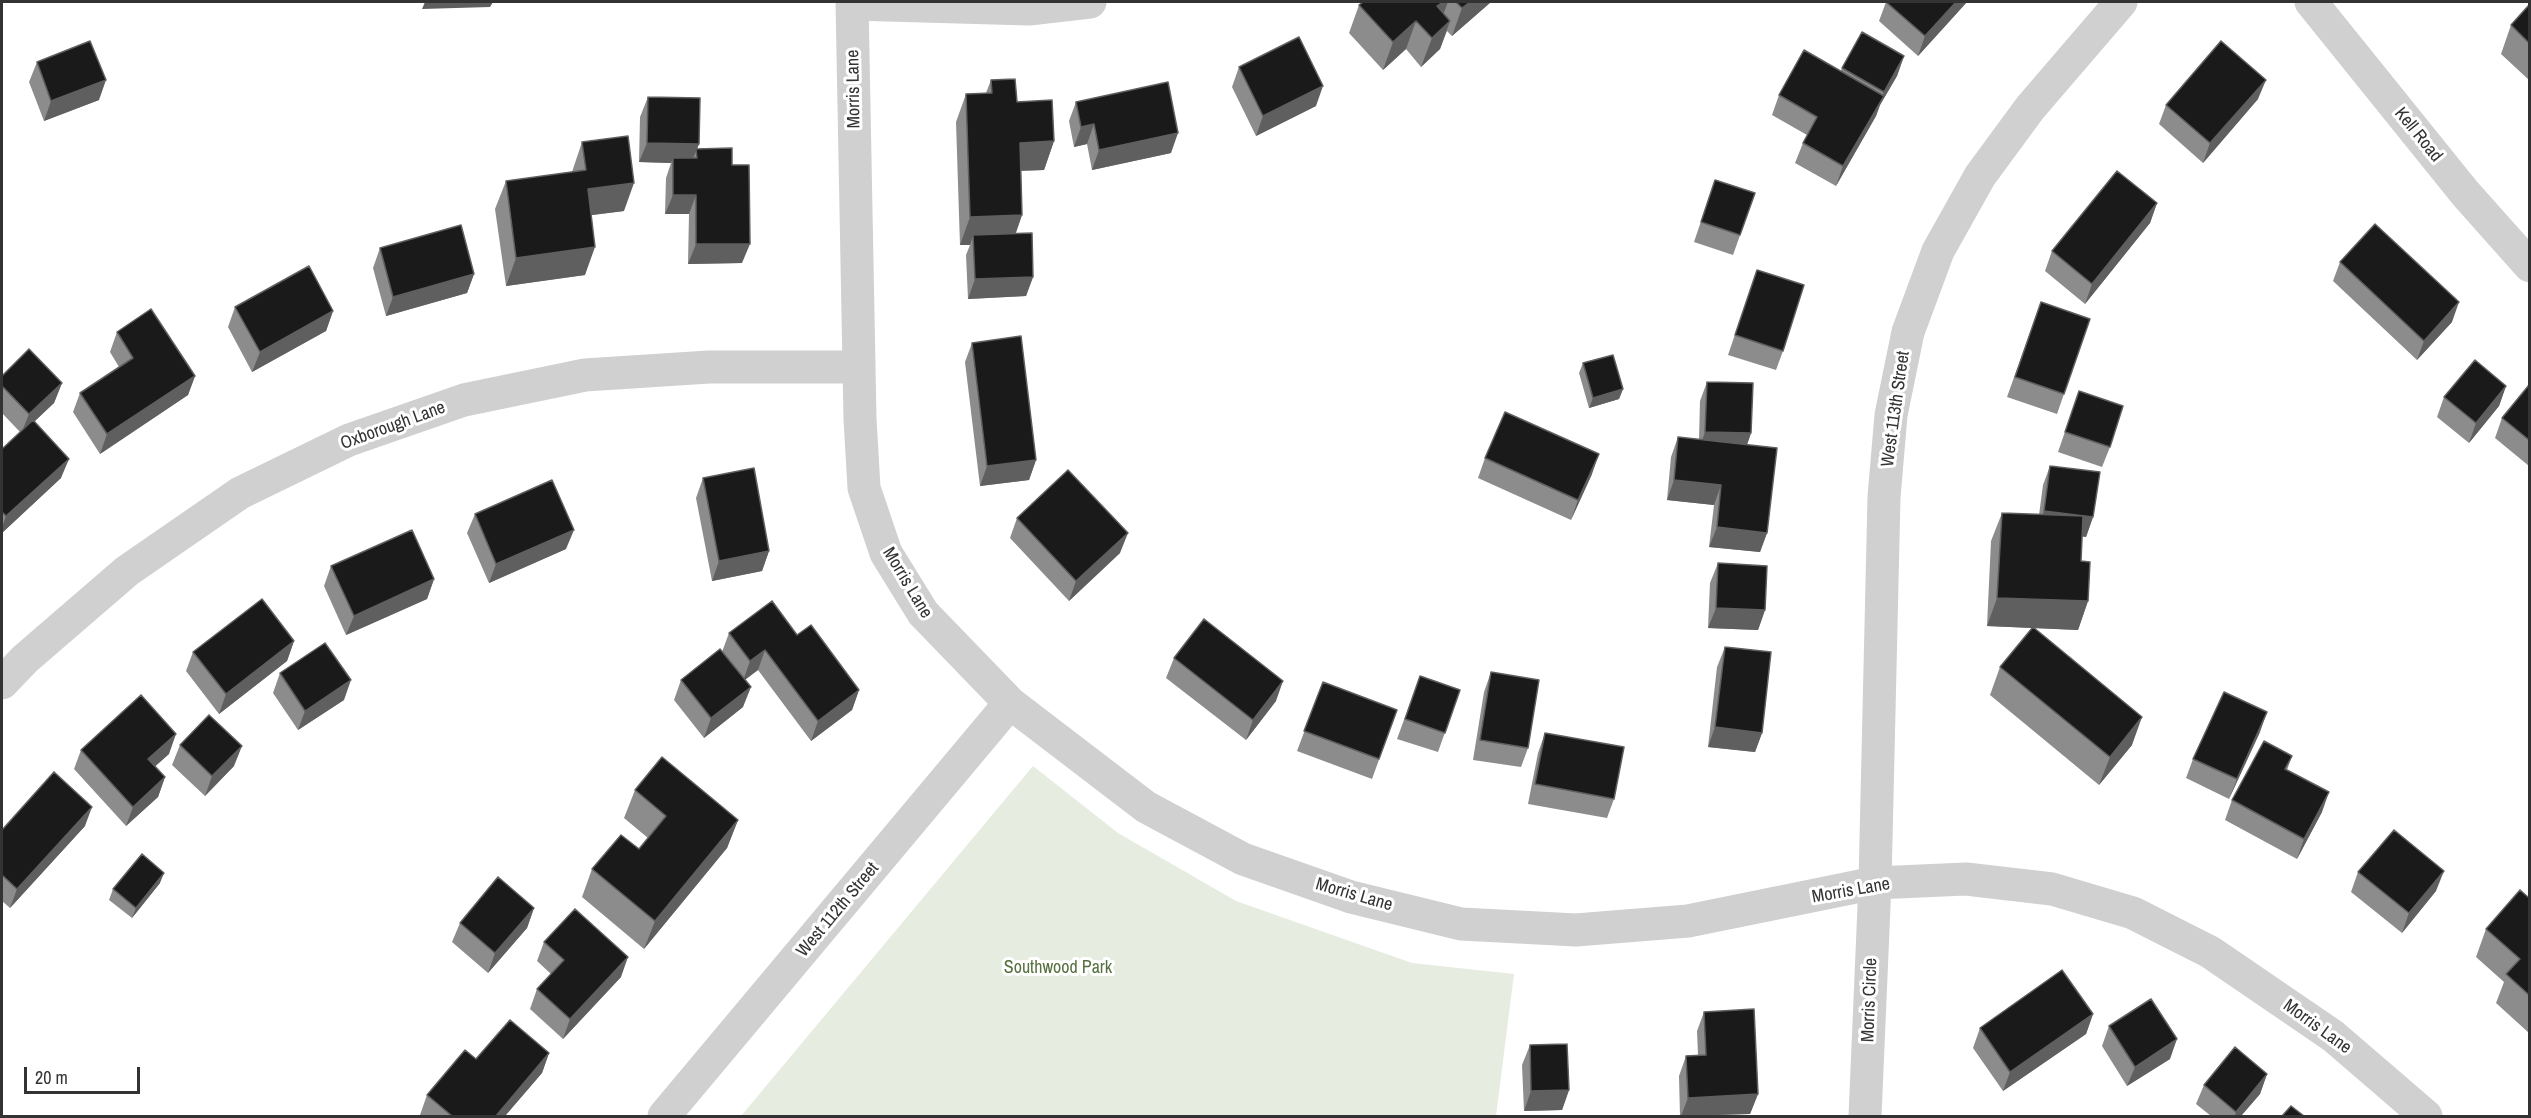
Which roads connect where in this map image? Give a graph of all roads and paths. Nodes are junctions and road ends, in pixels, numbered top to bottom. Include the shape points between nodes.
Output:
1 (1090, 2) edge
2 (2121, 2) edge
3 (2311, 2) edge
4 (852, 3) edge
5 (2529, 266) edge
6 (859, 367) junction
7 (2, 683) edge
8 (1010, 703) junction
9 (1875, 883) junction
10 (664, 1116) edge
11 (1865, 1116) edge
12 (2426, 1116) edge

1 - 4 street via 1029,9
2 - 9 street, West 113th Street via 2030,108 1980,176 1938,251 1908,332 1891,415 1884,497
3 - 5 street, Kell Road
4 - 6 street, Morris Lane
6 - 7 street, Oxborough Lane via 709,367 585,375 464,400 349,440 240,493 127,572
6 - 8 street, Morris Lane via 864,488 886,554 922,613
8 - 9 street, Morris Lane via 1146,807 1243,859 1350,897 1461,924 1576,930 1688,921
8 - 10 street, West 112th Street
9 - 11 street, Morris Circle
9 - 12 street, Morris Lane via 1966,879 2020,885 2052,889 2133,913 2210,952 2333,1036

